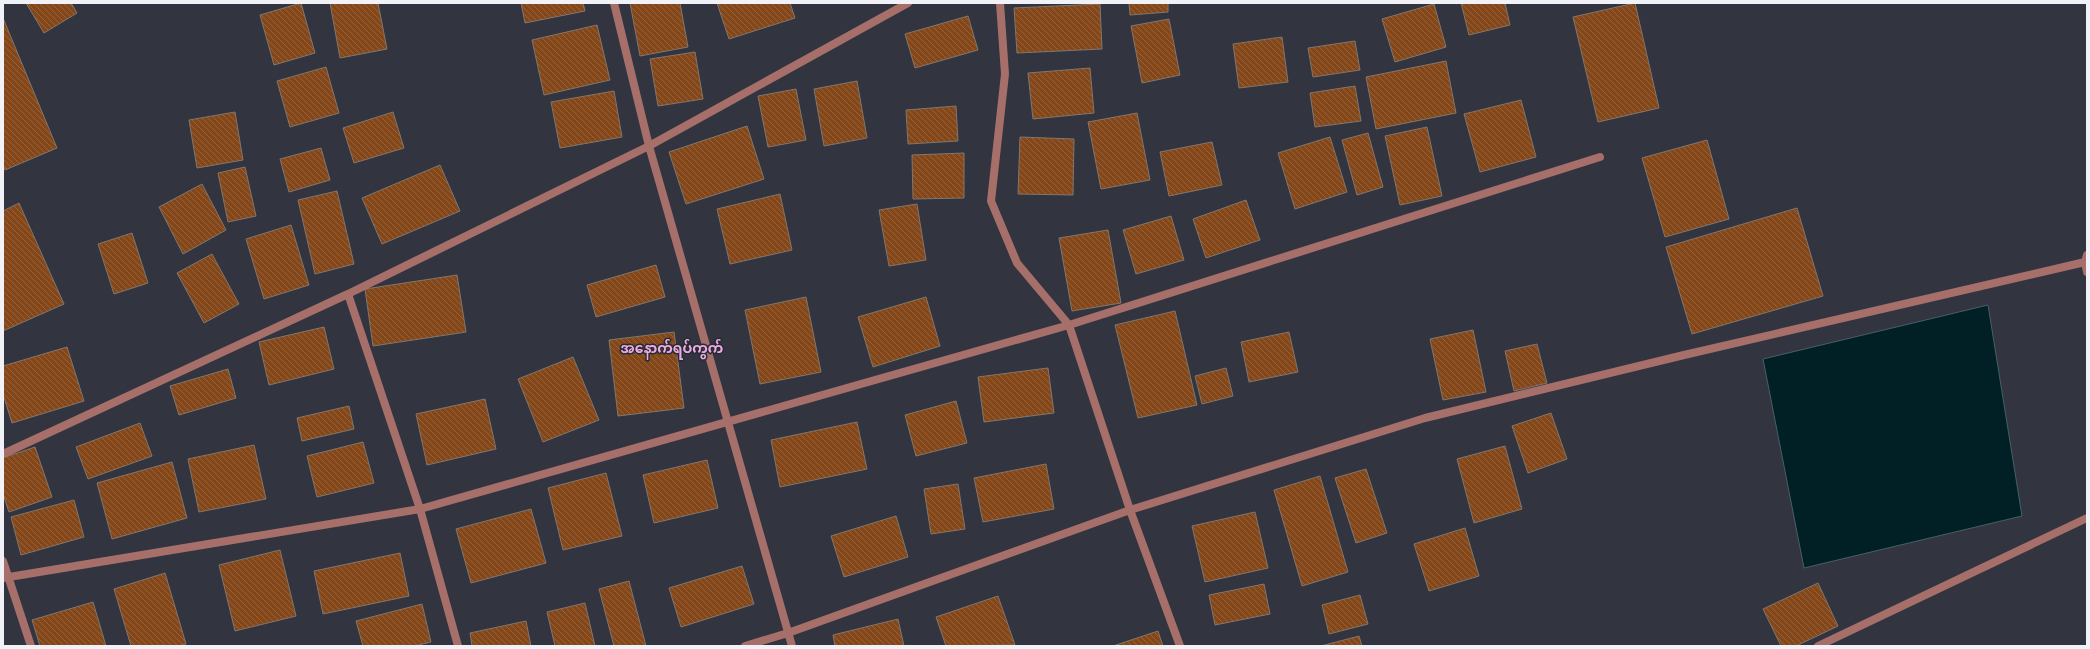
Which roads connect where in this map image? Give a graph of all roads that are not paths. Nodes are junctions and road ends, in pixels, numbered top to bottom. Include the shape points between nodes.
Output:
1 (614, 3) edge
2 (908, 3) edge
3 (1000, 3) edge
4 (649, 146) junction
5 (1600, 157) dead end
6 (2086, 258) edge
7 (2087, 272) edge
8 (348, 294) junction
9 (1069, 325) junction
10 (727, 422) junction
11 (3, 454) edge
12 (420, 509) junction
13 (1130, 510) junction
14 (2087, 518) edge
15 (3, 561) edge
16 (5, 578) edge
17 (788, 633) junction
18 (31, 646) edge
19 (458, 646) edge
20 (745, 646) edge
21 (792, 646) edge
22 (1180, 646) edge
23 (1818, 646) edge

1 - 4 street
2 - 4 street
3 - 9 street via 1005,74 991,201 1017,263
4 - 8 street
4 - 10 street
5 - 9 street
6 - 7 street
6 - 13 street via 1425,418
8 - 11 street
8 - 12 street
9 - 10 street
9 - 13 street
10 - 12 street
10 - 17 street
12 - 16 street
12 - 19 street
13 - 17 street
13 - 22 street
14 - 23 street
15 - 16 street
16 - 18 street
17 - 20 street
17 - 21 street

